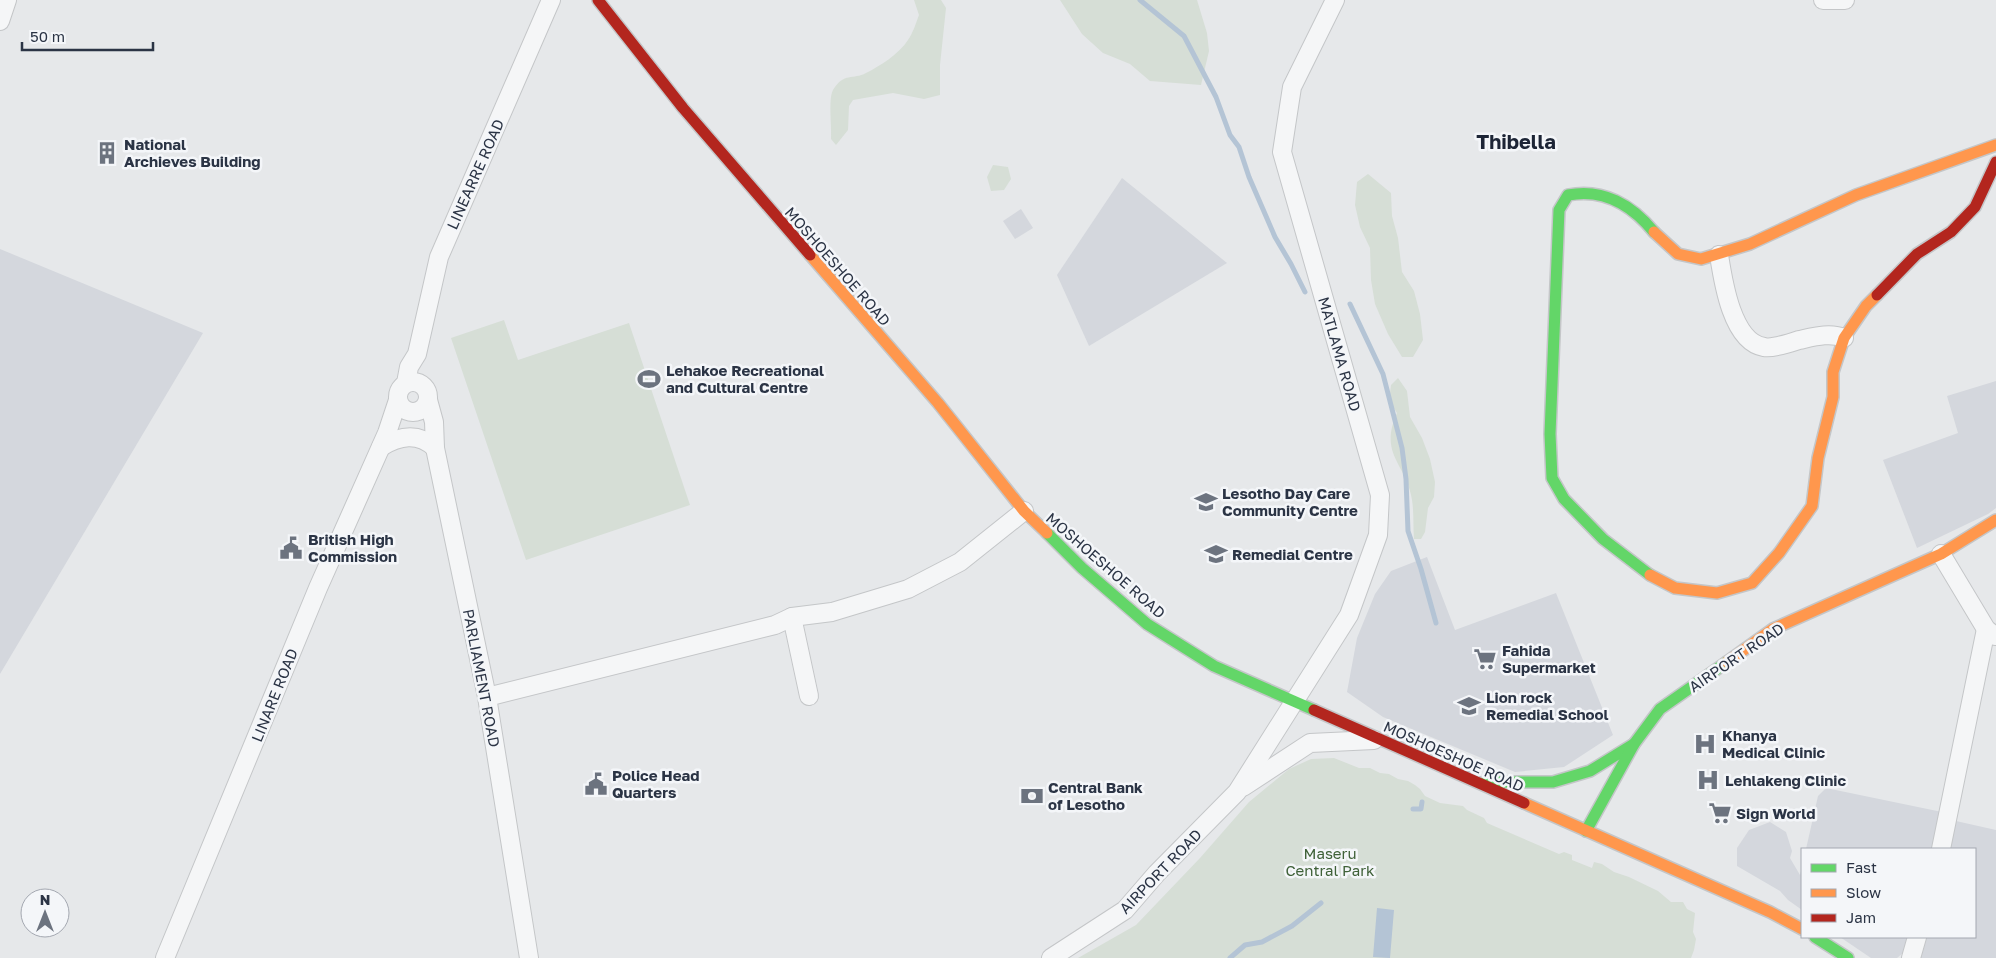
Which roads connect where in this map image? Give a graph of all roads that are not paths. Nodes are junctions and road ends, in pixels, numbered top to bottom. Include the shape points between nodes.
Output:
1 (7, 0) edge
2 (552, 0) edge
3 (598, 0) edge
4 (1335, 0) edge
5 (1823, 0) edge
6 (1845, 0) edge
7 (0, 21) edge
8 (1996, 145) edge
9 (1996, 162) edge
10 (1718, 255) junction
11 (1844, 338) junction
12 (417, 354) junction
13 (406, 383) junction
14 (426, 393) junction
15 (406, 408) junction
16 (384, 440) junction
17 (431, 445) junction
18 (1024, 511) junction
19 (1996, 520) edge
20 (1941, 554) junction
21 (792, 617) junction
22 (1991, 633) edge
23 (809, 696) dead end
24 (487, 697) junction
25 (1296, 701) junction
26 (1380, 740) junction
27 (1634, 744) junction
28 (1475, 782) junction
29 (1236, 792) junction
30 (1586, 831) junction
31 (1941, 848) edge
32 (1801, 928) edge
33 (1817, 938) edge
34 (1917, 938) edge
35 (165, 958) edge
36 (529, 958) edge
37 (1051, 958) edge
38 (1848, 958) edge
39 (1911, 958) edge

1 - 7 street
2 - 12 street, LINEARRE ROAD via 439,257
3 - 18 main road, MOSHOESHOE ROAD via 683,108 938,403
4 - 25 street, MATLAMA ROAD via 1292,87 1282,152 1380,494 1378,535 1349,615
5 - 6 street
8 - 10 main road via 1856,194 1750,244
9 - 11 main road via 1975,207 1951,232 1917,254 1866,306
10 - 11 street via 1728,306 1747,339 1764,347 1816,336 1838,335
10 - 11 main road via 1701,259 1678,254 1641,216 1620,201 1599,195 1583,192 1568,195 1559,210 1550,434 1552,478 1564,500 1603,539 1652,577 1675,588 1717,593 1752,583 1779,553 1812,506 1818,458 1833,397 1833,372
12 - 13 street, LINEARRE ROAD via 409,367
12 - 14 street, LINEARRE ROAD via 423,366
13 - 14 street via 416,382
13 - 15 street via 398,390
14 - 15 street via 423,409
14 - 17 street, PARLIAMENT ROAD via 434,422
15 - 16 street, LINARE ROAD
15 - 17 street, PARLIAMENT ROAD
16 - 17 street via 416,437
16 - 35 street, LINARE ROAD via 318,588
17 - 24 street, PARLIAMENT ROAD
18 - 21 street via 960,562 908,589 849,608
18 - 25 main road, MOSHOESHOE ROAD via 1082,568 1147,624 1214,666
19 - 20 main road, AIRPORT ROAD
20 - 22 street
20 - 27 main road, AIRPORT ROAD via 1773,629 1660,710
21 - 23 street
21 - 24 street via 775,625
22 - 31 street
24 - 36 street, PARLIAMENT ROAD
25 - 26 main road, MOSHOESHOE ROAD
25 - 29 street, MATLAMA ROAD
26 - 28 main road, MOSHOESHOE ROAD
26 - 29 street via 1310,743
27 - 28 main road via 1590,771 1553,782
27 - 30 main road, AIRPORT ROAD
28 - 30 main road, MOSHOESHOE ROAD
29 - 37 street, AIRPORT ROAD via 1125,910
30 - 32 main road, MOSHOESHOE ROAD
33 - 38 main road
34 - 39 street

